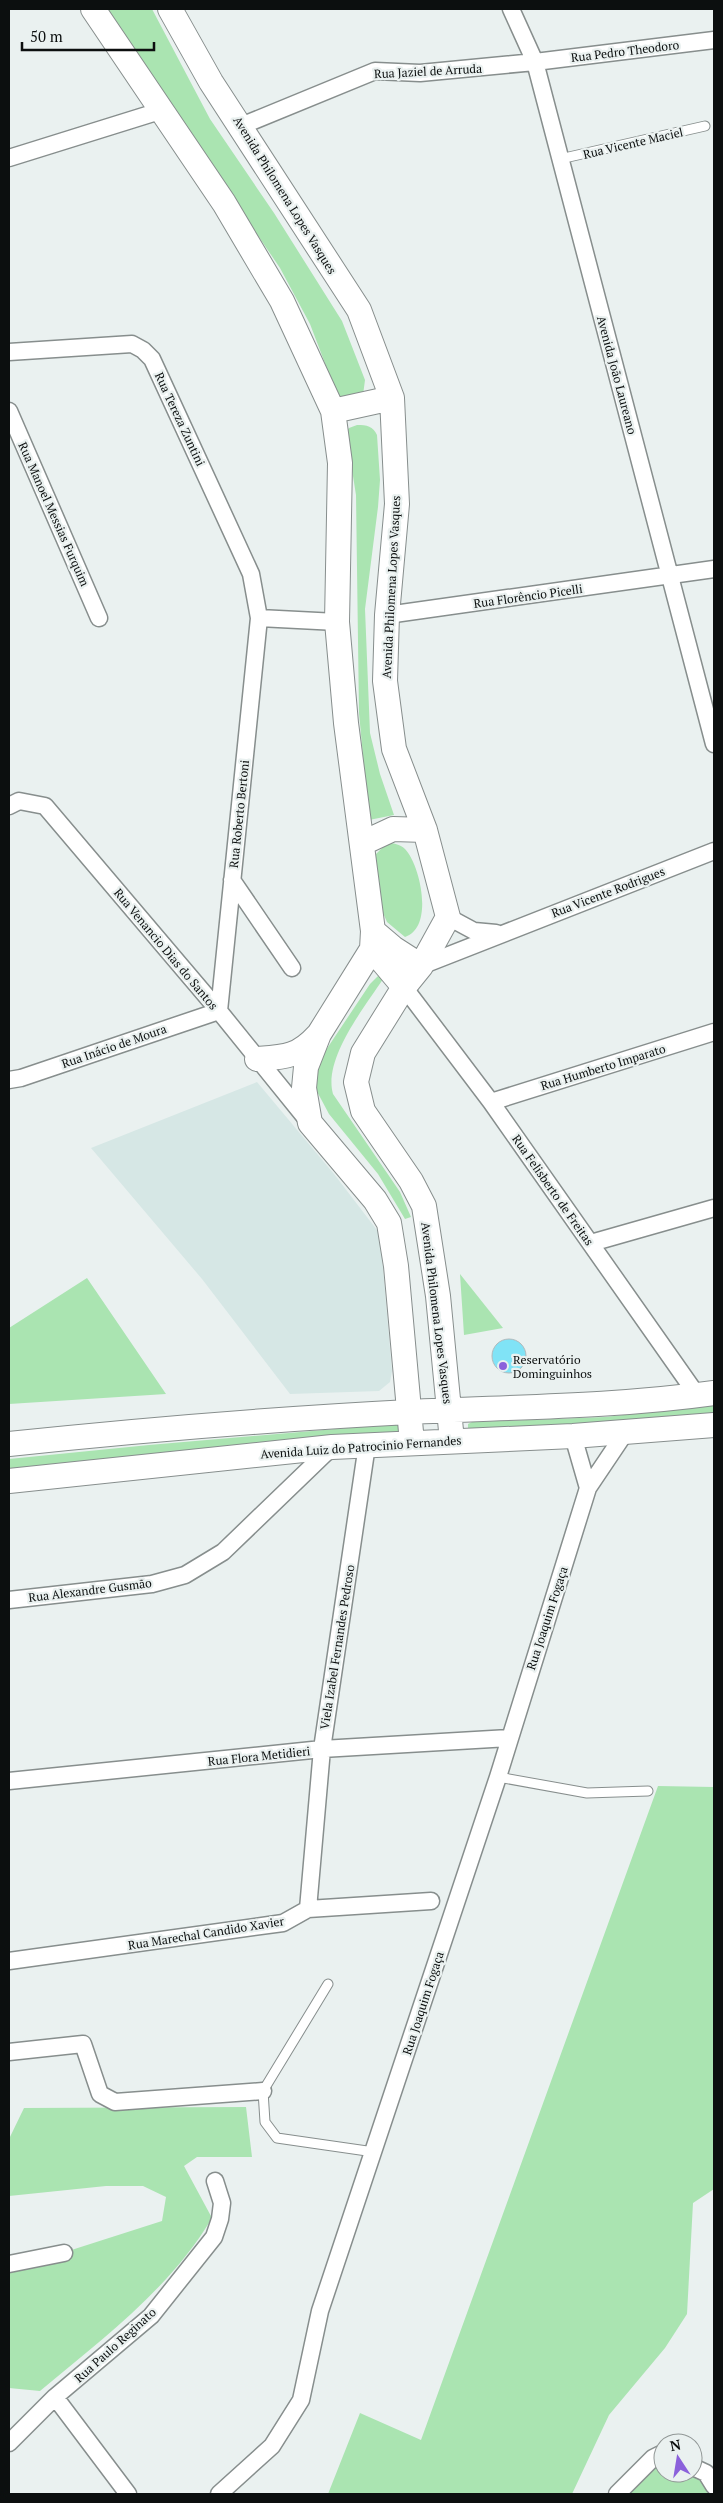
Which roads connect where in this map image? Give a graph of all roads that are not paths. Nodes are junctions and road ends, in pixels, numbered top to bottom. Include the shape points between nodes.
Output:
1 (92, 9) edge
2 (170, 9) edge
3 (511, 9) edge
4 (714, 40) edge
5 (535, 62) junction
6 (163, 110) junction
7 (241, 126) junction
8 (705, 126) dead end
9 (9, 158) edge
10 (560, 160) junction
11 (9, 352) edge
12 (392, 398) junction
13 (9, 411) edge
14 (333, 411) junction
15 (714, 569) edge
16 (670, 576) junction
17 (387, 615) junction
18 (99, 618) dead end
19 (259, 618) junction
20 (337, 622) junction
21 (714, 744) edge
22 (9, 806) edge
23 (425, 830) junction
24 (363, 843) junction
25 (714, 851) edge
26 (232, 880) junction
27 (448, 917) junction
28 (501, 934) junction
29 (372, 940) junction
30 (421, 966) junction
31 (292, 968) dead end
32 (404, 987) junction
33 (218, 1010) junction
34 (714, 1032) edge
35 (319, 1034) junction
36 (257, 1059) junction
37 (9, 1080) edge
38 (491, 1102) junction
39 (310, 1123) junction
40 (714, 1208) edge
41 (591, 1243) junction
42 (438, 1296) junction
43 (400, 1301) junction
44 (706, 1394) edge
45 (450, 1410) junction
46 (409, 1412) junction
47 (714, 1425) edge
48 (625, 1433) junction
49 (573, 1436) junction
50 (452, 1441) junction
51 (412, 1443) junction
52 (9, 1444) edge
53 (367, 1445) junction
54 (332, 1447) junction
55 (9, 1481) edge
56 (588, 1488) junction
57 (9, 1600) edge
58 (509, 1738) junction
59 (322, 1749) junction
60 (498, 1777) junction
61 (9, 1782) edge
62 (648, 1791) dead end
63 (432, 1902) dead end
64 (308, 1909) junction
65 (9, 1962) edge
66 (328, 1984) dead end
67 (9, 2052) edge
68 (263, 2090) junction
69 (374, 2152) junction
70 (215, 2181) dead end
71 (64, 2253) dead end
72 (9, 2264) edge
73 (55, 2397) junction
74 (9, 2443) edge
75 (653, 2458) edge
76 (703, 2472) edge
77 (714, 2486) edge
78 (128, 2494) edge
79 (219, 2494) edge
80 (617, 2494) edge

1 - 6 street
2 - 7 street, Avenida Philomena Lopes Vasques via 211,82
3 - 5 street, Avenida João Laureano
4 - 5 street, Rua Pedro Theodoro
5 - 7 street, Rua Jaziel de Arruda via 420,73 375,71
5 - 10 street, Avenida João Laureano
6 - 9 street
6 - 14 street via 224,203 282,301
7 - 12 street, Avenida Philomena Lopes Vasques via 293,212 359,310
8 - 10 lane, Rua Vicente Maciel
10 - 16 street, Avenida João Laureano
11 - 19 street, Rua Tereza Zuntini via 132,344 152,359 251,574
12 - 14 street
12 - 17 street, Avenida Philomena Lopes Vasques via 397,504
13 - 18 street, Rua Manoel Messias Furquim
14 - 20 street via 340,462
15 - 16 street, Rua Florêncio Picelli
16 - 17 street, Rua Florêncio Picelli
16 - 21 street, Avenida João Laureano
17 - 23 street, Avenida Philomena Lopes Vasques via 385,681 394,749
19 - 20 street
19 - 26 street, Rua Roberto Bertoni
20 - 24 street via 346,723
22 - 33 street, Rua Venancio Dias do Santos via 19,801 45,806
23 - 24 street via 393,830
23 - 27 street, Avenida Philomena Lopes Vasques
24 - 29 street
25 - 28 street, Rua Vicente Rodrigues
26 - 31 street
26 - 33 street, Rua Roberto Bertoni
27 - 28 street, Rua Vicente Rodrigues via 474,931
27 - 30 street, Avenida Philomena Lopes Vasques
28 - 30 street, Rua Vicente Rodrigues
29 - 30 street via 393,948
29 - 32 street
29 - 35 street
30 - 32 street, Avenida Philomena Lopes Vasques
32 - 38 street, Rua Felisberto de Freitas
32 - 42 street, Avenida Philomena Lopes Vasques via 363,1053 356,1082 363,1111 411,1181 424,1206
33 - 36 street, Rua Venancio Dias do Santos
33 - 37 street, Rua Inácio de Moura
34 - 38 street, Rua Humberto Imparato
35 - 36 street via 306,1048 290,1056
35 - 39 street via 306,1066 304,1088
36 - 39 street, Rua Venancio Dias do Santos
38 - 41 street, Rua Felisberto de Freitas
39 - 43 street via 375,1200 389,1223
40 - 41 street
41 - 44 street, Rua Felisberto de Freitas
42 - 43 street
42 - 45 street, Avenida Philomena Lopes Vasques
43 - 46 street
44 - 45 street via 615,1404
45 - 46 street
45 - 50 street, Avenida Philomena Lopes Vasques
46 - 51 street
46 - 52 street via 113,1432
47 - 48 street, Avenida Luiz do Patrocinio Fernandes
48 - 49 street, Avenida Luiz do Patrocinio Fernandes
48 - 56 street, Rua Joaquim Fogaça
49 - 50 street, Avenida Luiz do Patrocinio Fernandes
49 - 56 street
50 - 51 street, Avenida Luiz do Patrocinio Fernandes
51 - 53 street, Avenida Luiz do Patrocinio Fernandes
53 - 54 street, Avenida Luiz do Patrocinio Fernandes
53 - 59 street, Viela Izabel Fernandes Pedroso
54 - 55 street, Avenida Luiz do Patrocinio Fernandes
54 - 57 street, Rua Alexandre Gusmão via 223,1552 185,1575 152,1584
56 - 58 street, Rua Joaquim Fogaça
58 - 59 street, Rua Flora Metidieri
58 - 60 street, Rua Joaquim Fogaça
59 - 61 street, Rua Flora Metidieri
59 - 64 street, Viela Izabel Fernandes Pedroso
60 - 62 lane via 587,1793
60 - 69 street, Rua Joaquim Fogaça
63 - 64 street, Rua Marechal Candido Xavier
64 - 65 street, Rua Marechal Candido Xavier via 283,1923
66 - 68 lane
67 - 68 street via 83,2044 100,2094 115,2102
68 - 69 lane via 265,2122 277,2138
69 - 79 street, Rua Joaquim Fogaça via 320,2311 301,2400 272,2446
70 - 73 street, Rua Paulo Reginato via 222,2203 214,2237 150,2316
71 - 72 street
73 - 74 street, Rua Paulo Reginato
73 - 78 street
75 - 80 street
76 - 77 street

